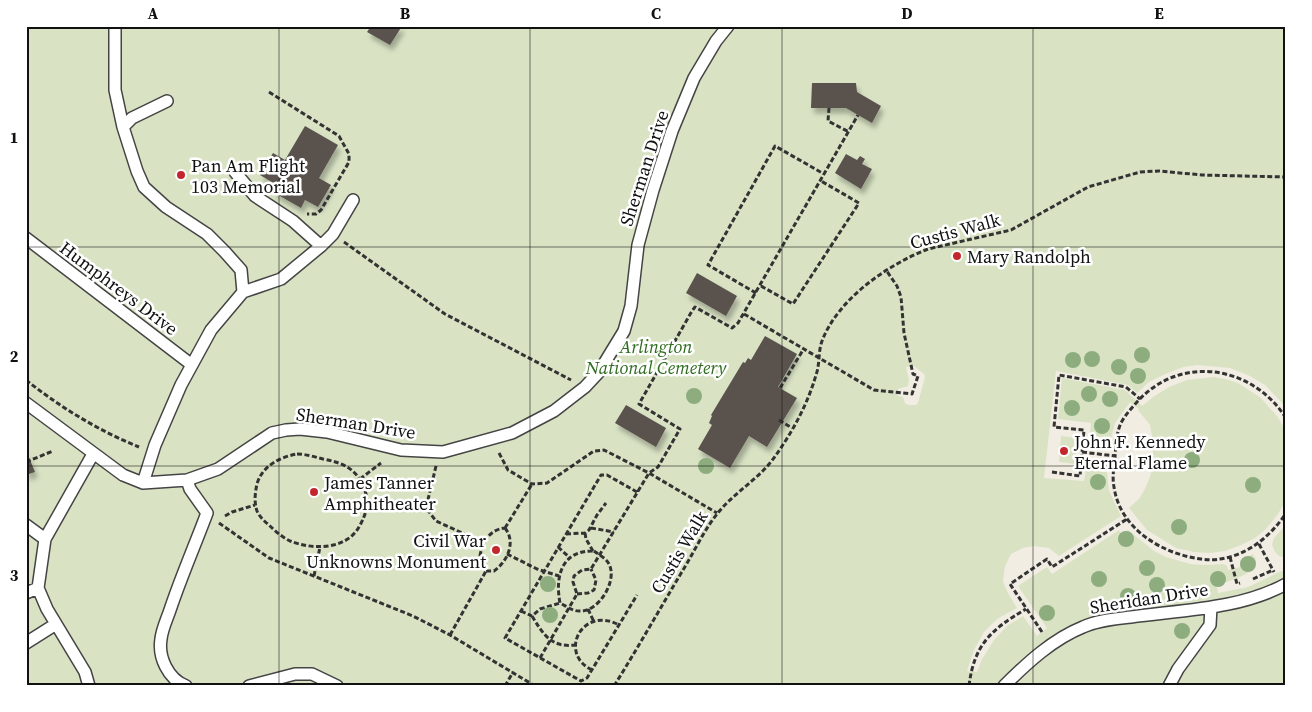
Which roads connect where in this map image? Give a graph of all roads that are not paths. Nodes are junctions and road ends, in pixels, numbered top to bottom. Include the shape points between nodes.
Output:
1 (115, 26) edge
2 (728, 26) edge
3 (166, 101) dead end
4 (123, 127) junction
5 (235, 172) dead end
6 (353, 200) dead end
7 (26, 238) edge
8 (321, 246) junction
9 (243, 292) junction
10 (192, 365) junction
11 (26, 404) edge
12 (93, 454) junction
13 (187, 480) junction
14 (143, 482) junction
15 (26, 525) edge
16 (45, 539) junction
17 (1286, 584) edge
18 (38, 588) junction
19 (26, 593) edge
20 (1210, 606) junction
21 (56, 624) junction
22 (26, 643) edge
23 (89, 686) edge
24 (186, 686) edge
25 (249, 686) edge
26 (337, 686) edge
27 (1004, 686) edge
28 (1169, 686) edge

1 - 4 lane via 115,90
2 - 13 lane, Sherman Drive via 694,78 672,131 638,245 624,331 599,372 585,387 554,411 512,433 443,452 401,450 327,432 286,430 272,434 218,469
3 - 4 lane via 132,118
4 - 9 lane via 144,187 225,252 241,270
5 - 8 lane via 255,196 293,221
6 - 8 lane via 333,234
7 - 10 lane, Humphreys Drive
8 - 9 lane via 281,279
9 - 10 lane via 211,330
10 - 14 lane
11 - 12 lane, Sherman Drive
12 - 14 lane, Sherman Drive via 123,475
12 - 16 lane
13 - 14 lane, Sherman Drive
13 - 24 lane via 207,513 160,639 163,661 169,674
15 - 16 lane
16 - 18 lane
17 - 20 lane, Sheridan Drive via 1241,601
18 - 19 lane
18 - 21 lane
20 - 27 lane, Sheridan Drive via 1083,626 1051,645
20 - 28 lane via 1210,625
21 - 22 lane
21 - 23 lane via 85,672
25 - 26 lane via 295,674 312,674

